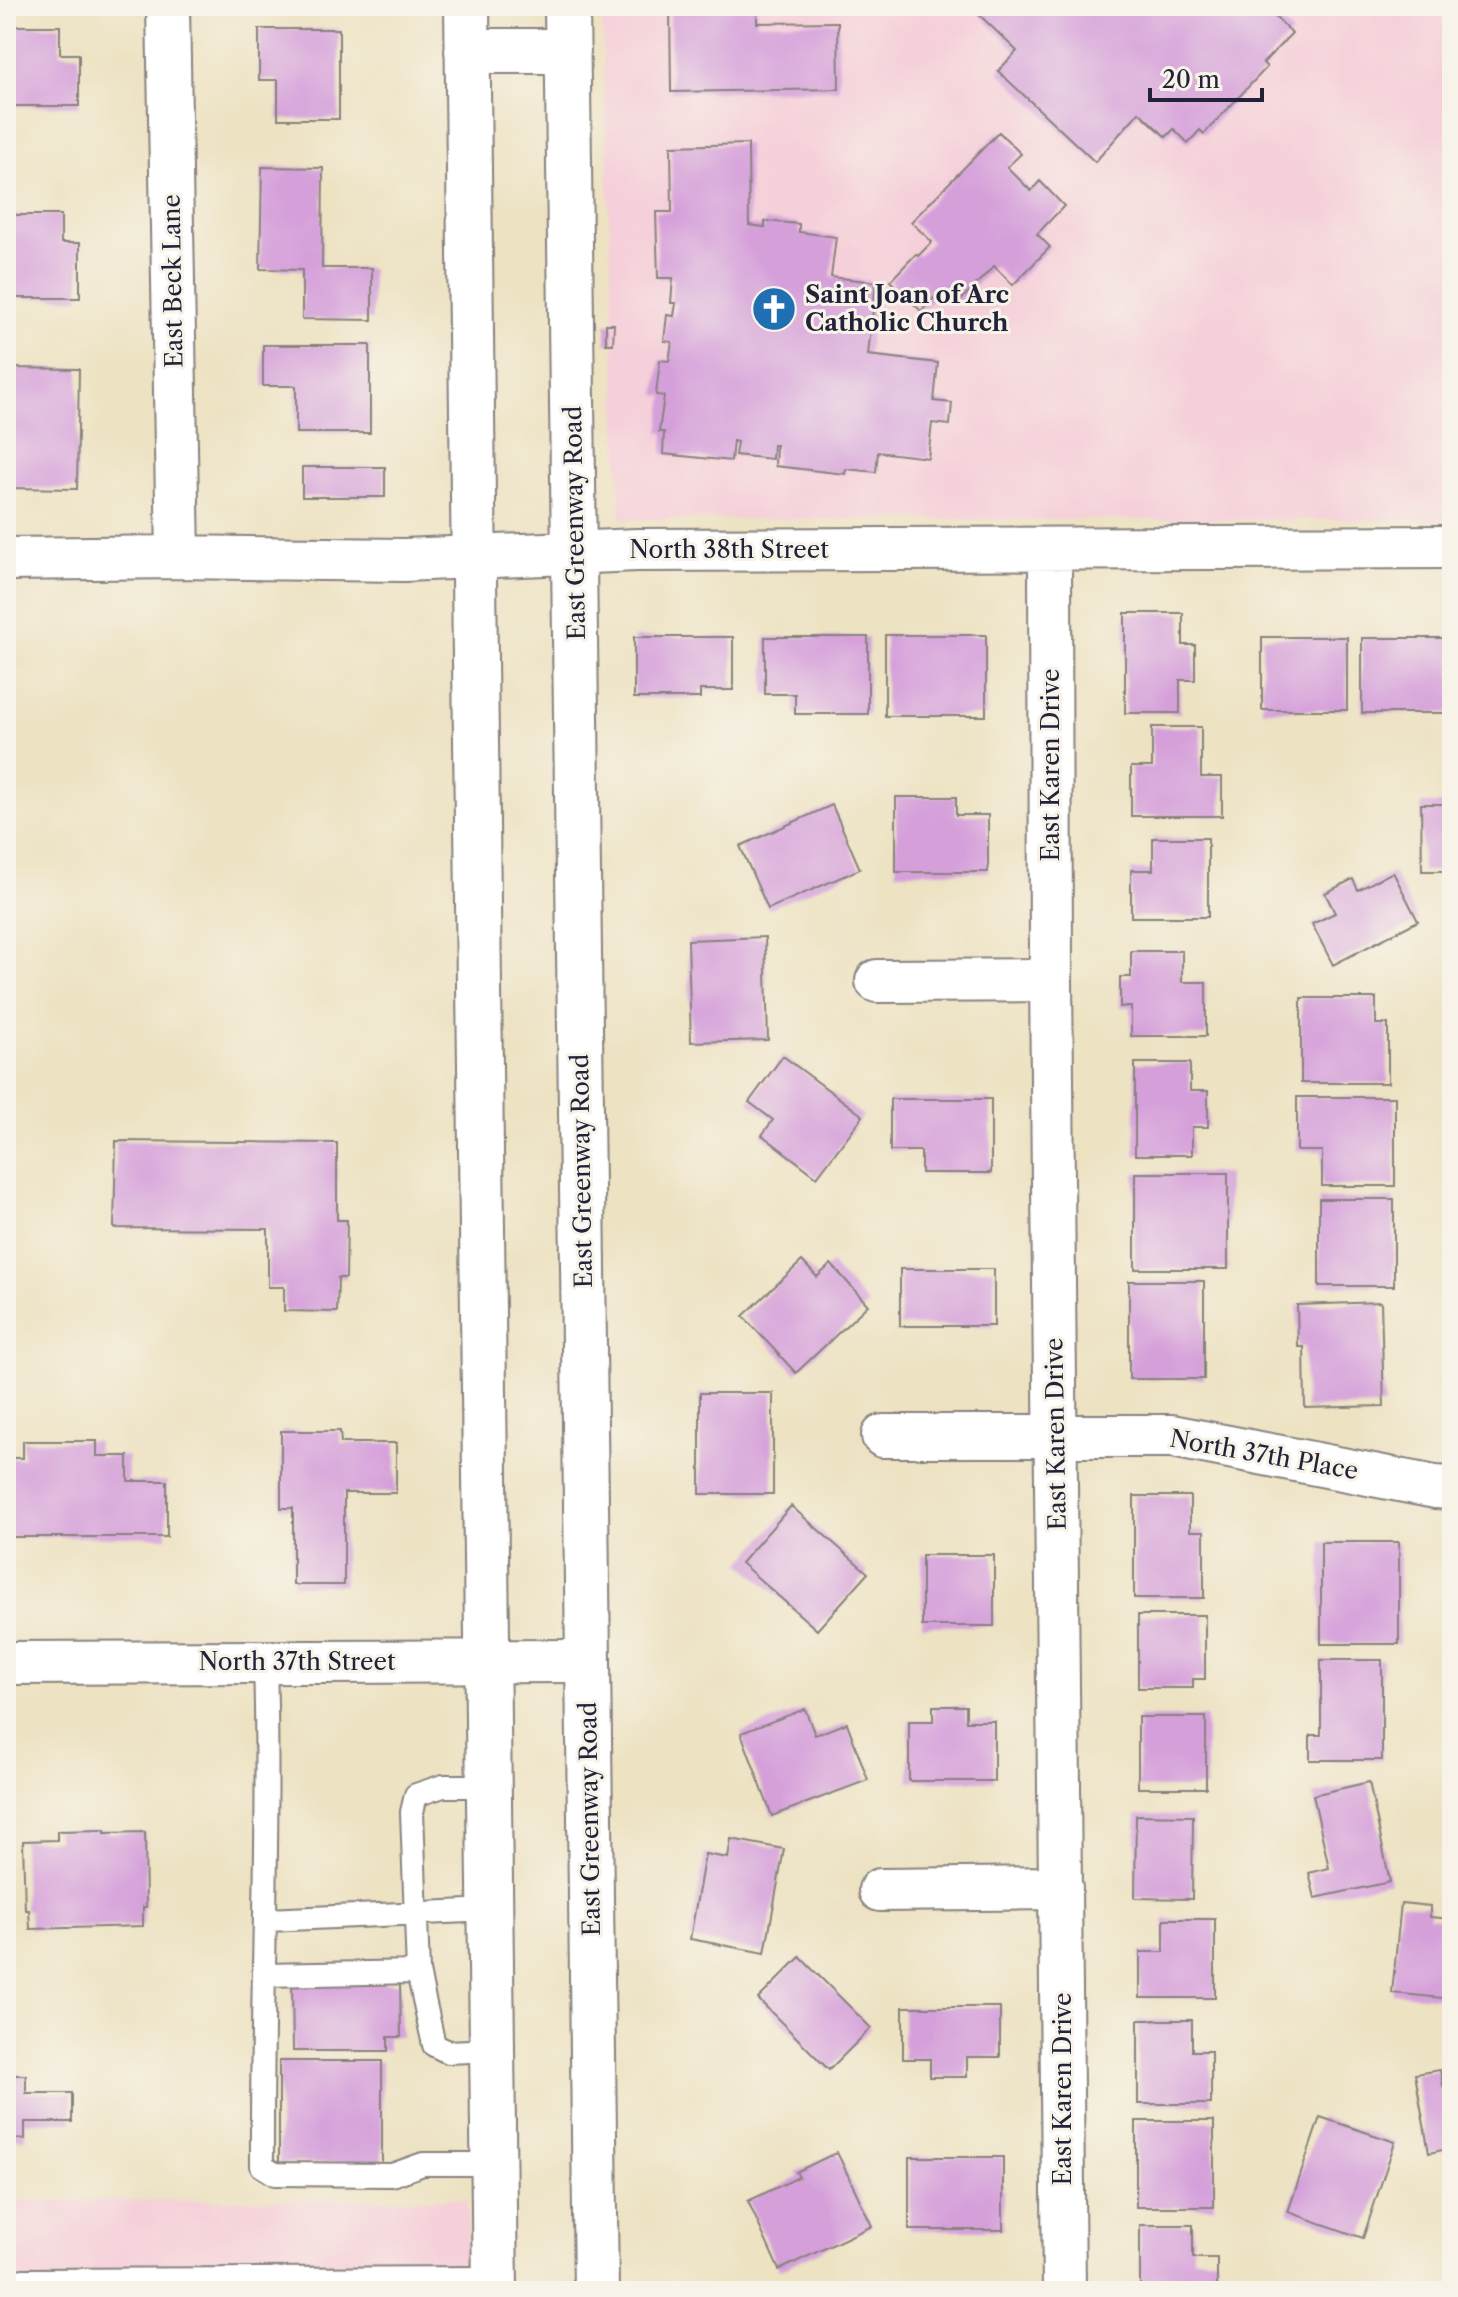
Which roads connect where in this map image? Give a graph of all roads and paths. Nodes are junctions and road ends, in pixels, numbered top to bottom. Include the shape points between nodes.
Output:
1 (168, 6) edge
2 (467, 6) edge
3 (567, 6) edge
4 (467, 51) junction
5 (568, 51) junction
6 (1452, 547) edge
7 (1050, 550) junction
8 (576, 552) junction
9 (178, 557) junction
10 (474, 557) junction
11 (6, 559) edge
12 (1051, 980) junction
13 (877, 981) dead end
14 (1055, 1435) junction
15 (883, 1436) dead end
16 (1452, 1488) edge
17 (488, 1661) junction
18 (587, 1661) junction
19 (265, 1662) junction
20 (6, 1663) edge
21 (490, 1786) junction
22 (1061, 1888) junction
23 (880, 1890) dead end
24 (491, 1910) junction
25 (416, 1915) junction
26 (267, 1920) junction
27 (418, 1972) junction
28 (264, 1975) junction
29 (493, 2050) junction
30 (494, 2164) junction
31 (218, 2285) edge
32 (495, 2285) edge
33 (23, 2291) edge
34 (596, 2291) edge
35 (1064, 2291) edge

1 - 9 street, East Beck Lane
2 - 4 main road
3 - 5 main road, East Greenway Road
4 - 5 main road
4 - 10 main road
5 - 8 main road, East Greenway Road
6 - 7 street, North 38th Street
7 - 8 street, North 38th Street
7 - 12 street, East Karen Drive
8 - 10 street, North 38th Street
8 - 18 main road, East Greenway Road
9 - 10 street, North 38th Street
9 - 11 street, North 38th Street
10 - 17 main road
12 - 13 street
12 - 14 street, East Karen Drive
14 - 15 street, North 37th Place
14 - 16 street, North 37th Place via 1172,1436
14 - 22 street, East Karen Drive
17 - 18 street, North 37th Street
17 - 19 street, North 37th Street
17 - 21 main road
18 - 34 main road, East Greenway Road
19 - 20 street, North 37th Street
19 - 26 lane
21 - 24 main road
21 - 25 lane via 443,1786 416,1795
22 - 23 street
22 - 35 street, East Karen Drive
24 - 25 lane
24 - 29 main road
25 - 26 lane
25 - 27 lane
26 - 28 lane
27 - 28 lane
27 - 29 lane via 434,2045 448,2052
28 - 30 lane via 262,2166 275,2174 392,2175 423,2164
29 - 30 main road
30 - 32 main road
31 - 32 lane
31 - 33 lane via 23,2280

